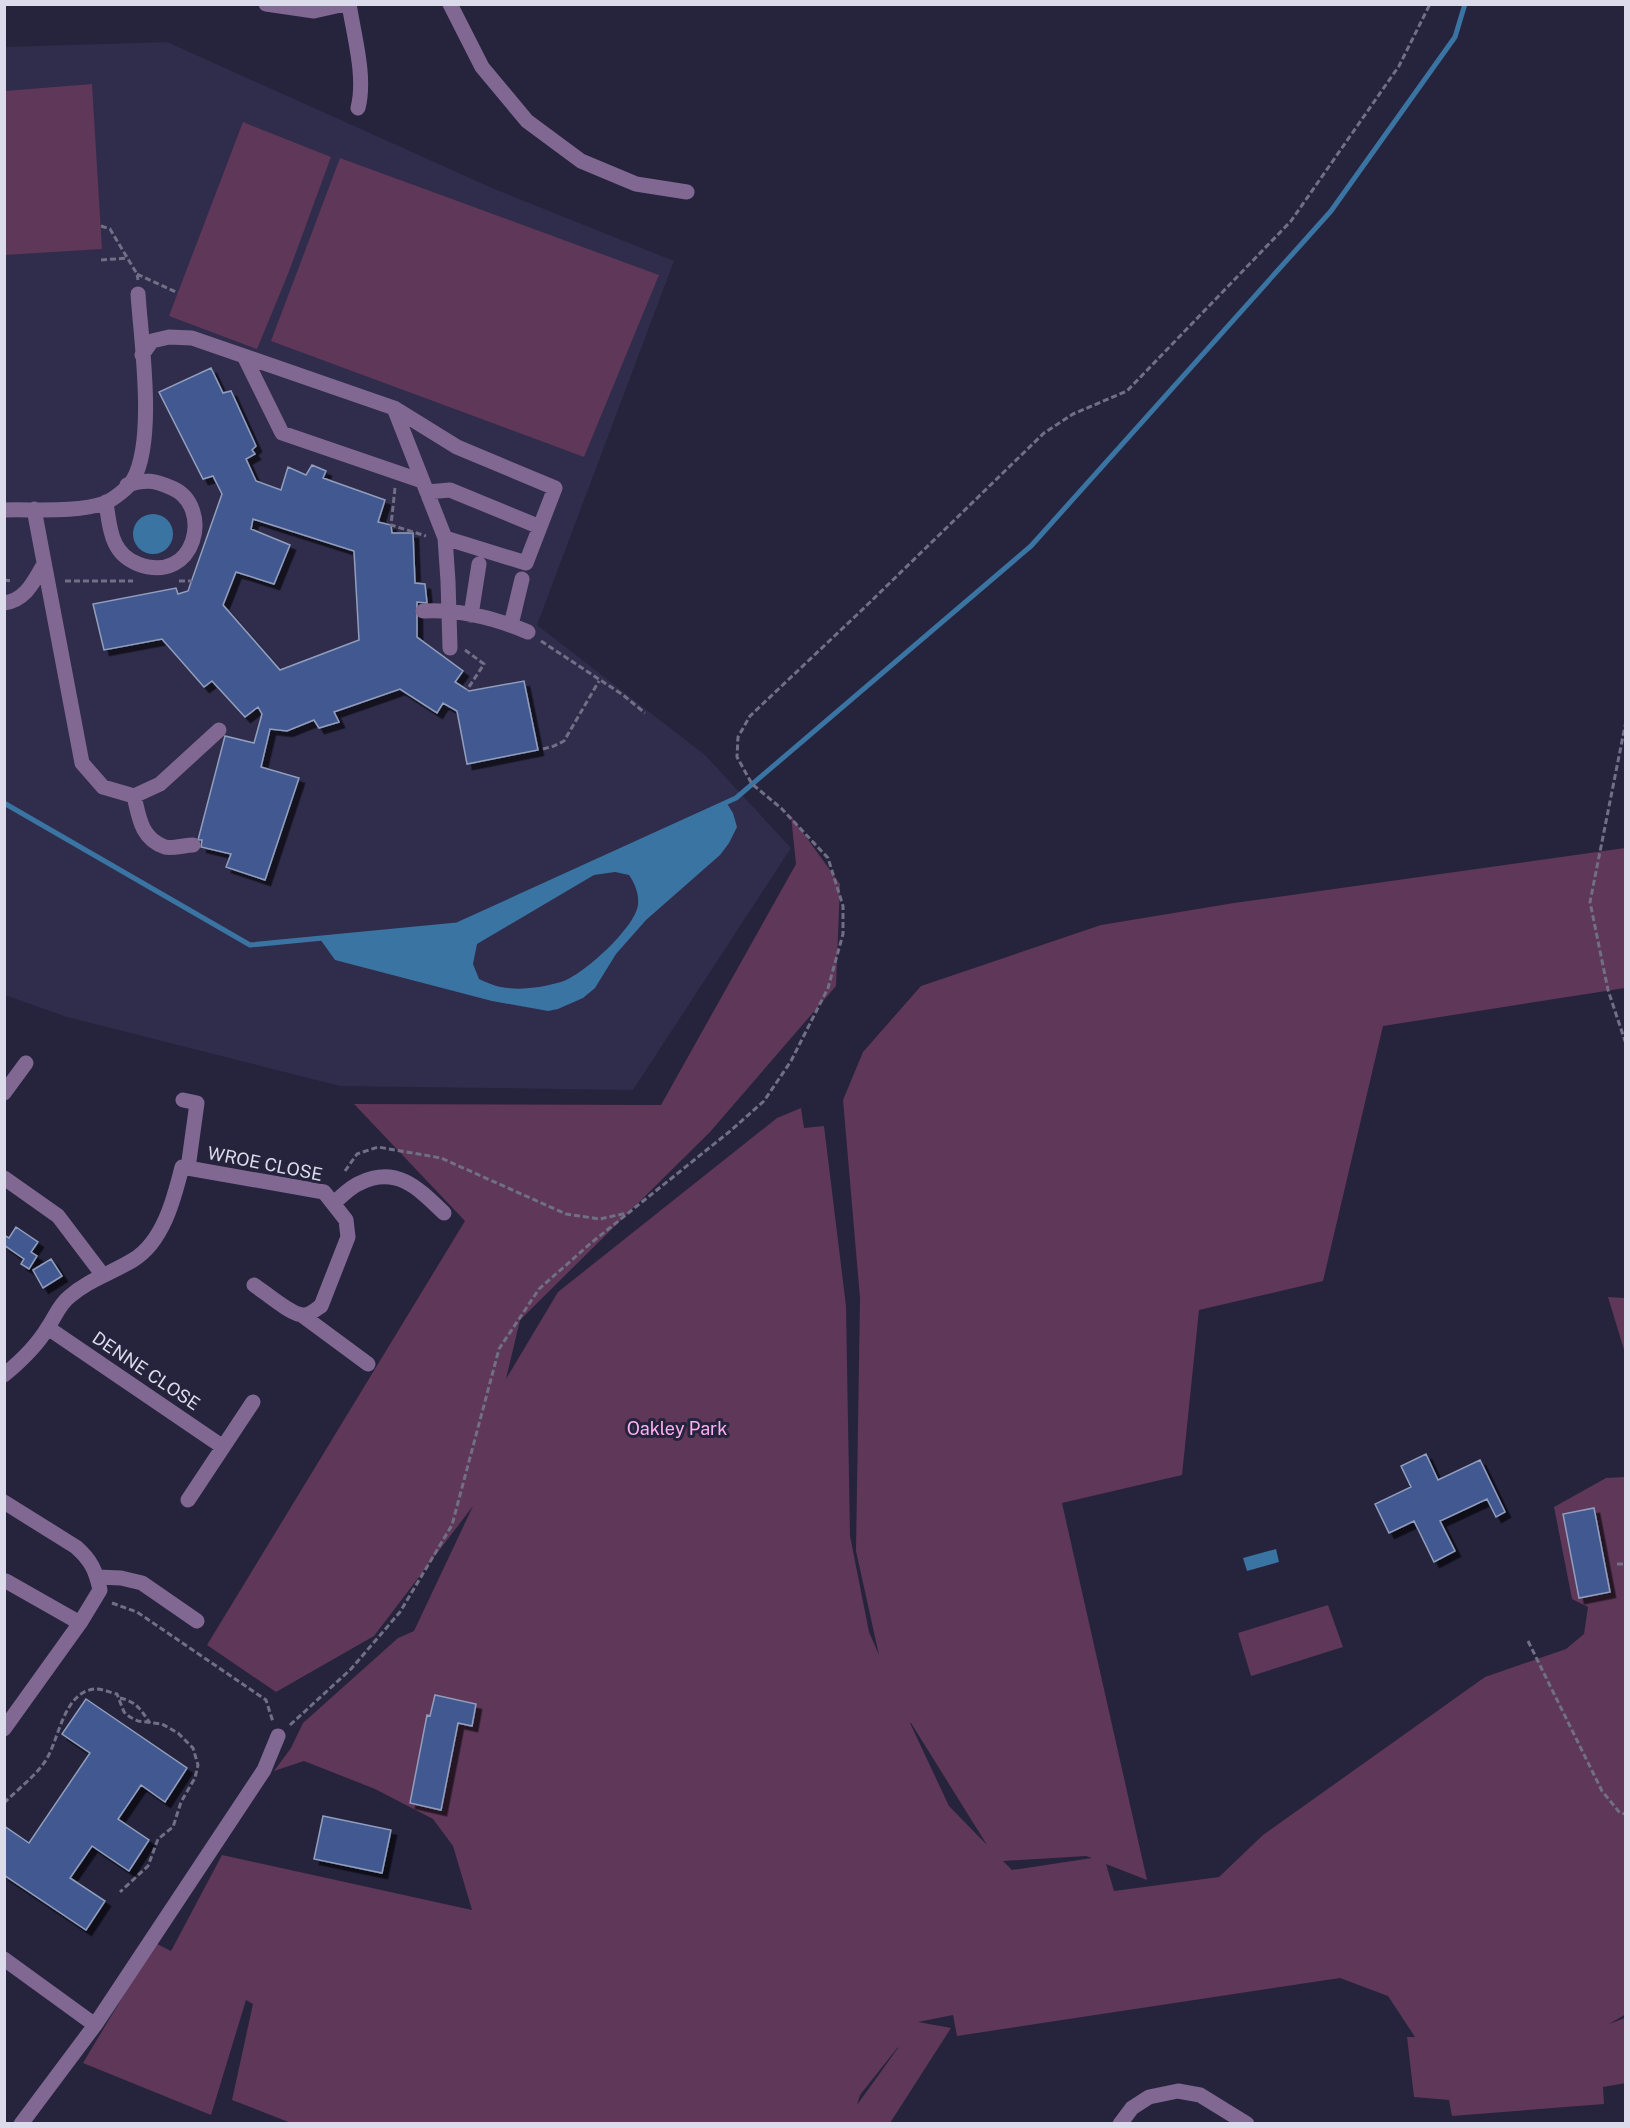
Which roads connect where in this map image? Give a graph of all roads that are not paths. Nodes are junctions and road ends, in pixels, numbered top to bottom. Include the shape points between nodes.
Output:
1 (266, 4) edge
2 (347, 4) edge
3 (450, 4) edge
4 (358, 108) dead end
5 (687, 192) dead end
6 (138, 294) road end
7 (142, 354) junction
8 (244, 356) junction
9 (394, 408) junction
10 (127, 485) junction
11 (424, 486) junction
12 (106, 502) junction
13 (34, 509) junction
14 (4, 510) edge
15 (540, 527) junction
16 (445, 541) junction
17 (44, 564) junction
18 (479, 564) dead end
19 (522, 579) dead end
20 (4, 603) edge
21 (449, 609) junction
22 (423, 611) dead end
23 (471, 615) junction
24 (511, 625) junction
25 (528, 632) road end
26 (450, 644) road end
27 (219, 730) dead end
28 (134, 796) junction
29 (193, 845) dead end
30 (26, 1063) dead end
31 (4, 1092) edge
32 (183, 1100) dead end
33 (185, 1168) junction
34 (4, 1178) edge
35 (334, 1203) junction
36 (444, 1213) dead end
37 (102, 1274) junction
38 (254, 1285) dead end
39 (303, 1316) junction
40 (48, 1328) junction
41 (368, 1364) dead end
42 (4, 1375) edge
43 (253, 1402) dead end
44 (223, 1447) junction
45 (188, 1500) dead end
46 (4, 1502) edge
47 (97, 1577) junction
48 (6, 1581) edge
49 (197, 1621) dead end
50 (80, 1623) junction
51 (4, 1729) edge
52 (278, 1736) road end
53 (4, 1959) edge
54 (95, 2025) junction
55 (21, 2124) edge
56 (1120, 2124) edge
57 (1247, 2124) edge

1 - 2 street via 314,11
2 - 4 street via 360,78
3 - 5 street via 482,67 527,121 581,161 636,184
6 - 7 street
7 - 8 street via 152,341 169,337 192,338
7 - 10 street via 146,423 141,455 133,480
8 - 9 street
8 - 11 street via 282,433 397,472
9 - 11 street
9 - 15 street via 457,447 555,488
10 - 12 street
10 - 12 street via 155,481 179,491 191,506 195,526 184,557 169,566 151,569 130,561 114,541
11 - 15 street via 450,490
11 - 16 street
12 - 13 street
13 - 14 street
13 - 17 street
15 - 16 street via 526,563
16 - 21 street
17 - 20 street via 21,598
17 - 28 street via 82,763 103,787
18 - 23 street
19 - 24 street
21 - 22 street
21 - 23 street
21 - 26 street
23 - 24 street
24 - 25 street
27 - 28 street via 160,784
28 - 29 street via 141,828 150,838 165,847
30 - 31 street
32 - 33 street via 197,1103
33 - 35 street, WROE CLOSE via 324,1192
33 - 37 street via 164,1220 146,1250
34 - 37 street via 58,1216
35 - 36 street via 358,1183 378,1176 415,1185
35 - 39 street, WROE CLOSE via 346,1220 348,1237 321,1306
37 - 40 street via 68,1297
38 - 39 street
39 - 41 street
40 - 42 street
40 - 44 street, DENNE CLOSE
43 - 44 street
44 - 45 street
46 - 47 street via 76,1547 91,1562
47 - 49 street via 142,1583
47 - 50 street via 100,1590
48 - 50 street
50 - 51 street
52 - 54 street via 264,1770
53 - 54 street
54 - 55 street
56 - 57 street via 1132,2108 1149,2097 1178,2091 1200,2095

